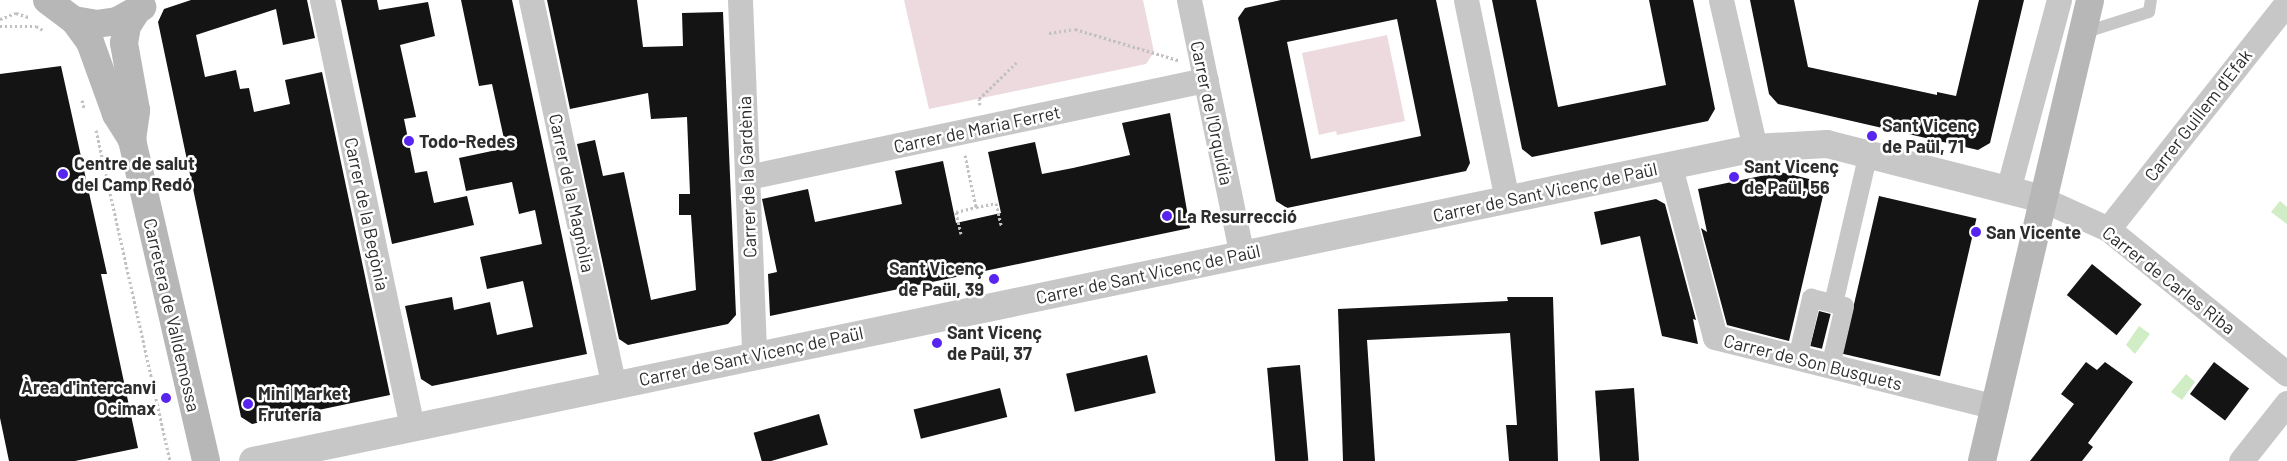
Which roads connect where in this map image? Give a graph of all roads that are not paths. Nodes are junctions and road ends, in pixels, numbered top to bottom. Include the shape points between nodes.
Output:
1 (322, 0) edge
2 (531, 0) edge
3 (740, 0) edge
4 (1189, 0) edge
5 (1466, 0) edge
6 (1721, 0) edge
7 (2059, 0) edge
8 (2090, 0) edge
9 (2151, 0) edge
10 (2287, 2) edge
11 (142, 6) edge
12 (52, 16) edge
13 (2083, 33) junction
14 (1206, 80) junction
15 (132, 140) junction
16 (1755, 148) junction
17 (1868, 154) junction
18 (1670, 166) junction
19 (748, 177) junction
20 (2008, 190) junction
21 (2042, 199) junction
22 (1507, 200) junction
23 (2108, 229) junction
24 (1242, 255) junction
25 (1834, 303) junction
26 (754, 355) junction
27 (1797, 358) junction
28 (1830, 366) junction
29 (2287, 374) edge
30 (614, 386) junction
31 (2287, 403) edge
32 (1995, 407) junction
33 (412, 428) junction
34 (1985, 459) edge
35 (206, 461) edge
36 (253, 461) edge
37 (2241, 461) edge

1 - 33 street, Carrer de la Begònia
2 - 30 street, Carrer de la Magnòlia
3 - 19 street, Carrer de la Gardènia
4 - 14 street, Carrer de l'Orquídia
5 - 22 street
6 - 16 street
7 - 20 street
8 - 13 main road
9 - 13 lane via 2149,12
10 - 23 street, Carrer Guillem d'Efak
11 - 12 main road via 107,24
11 - 15 main road, Carretera de Valldemossa via 127,26 124,43 136,110
12 - 15 main road, Carretera de Valldemossa via 90,42 116,114
13 - 21 main road
14 - 19 street, Carrer de Maria Ferret
14 - 24 street, Carrer de l'Orquídia
15 - 35 main road, Carretera de Valldemossa
16 - 17 street, Carrer de Sant Vicenç de Paül via 1827,144
16 - 18 street, Carrer de Sant Vicenç de Paül
17 - 20 street, Carrer de Sant Vicenç de Paül
17 - 25 street
18 - 22 street, Carrer de Sant Vicenç de Paül
18 - 27 street, Carrer de Son Busquets via 1715,337
19 - 26 street, Carrer de la Gardènia
20 - 21 street, Carrer de Sant Vicenç de Paül
21 - 23 street, Carrer de Carles Riba
21 - 32 main road
22 - 24 street, Carrer de Sant Vicenç de Paül
23 - 29 street, Carrer de Carles Riba
24 - 26 street, Carrer de Sant Vicenç de Paül
25 - 27 street via 1811,298
25 - 28 street via 1844,306
26 - 30 street, Carrer de Sant Vicenç de Paül
27 - 28 street, Carrer de Son Busquets
28 - 32 street, Carrer de Son Busquets
30 - 33 street, Carrer de Sant Vicenç de Paül
31 - 37 street
32 - 34 main road
33 - 36 street, Carrer de Sant Vicenç de Paül

